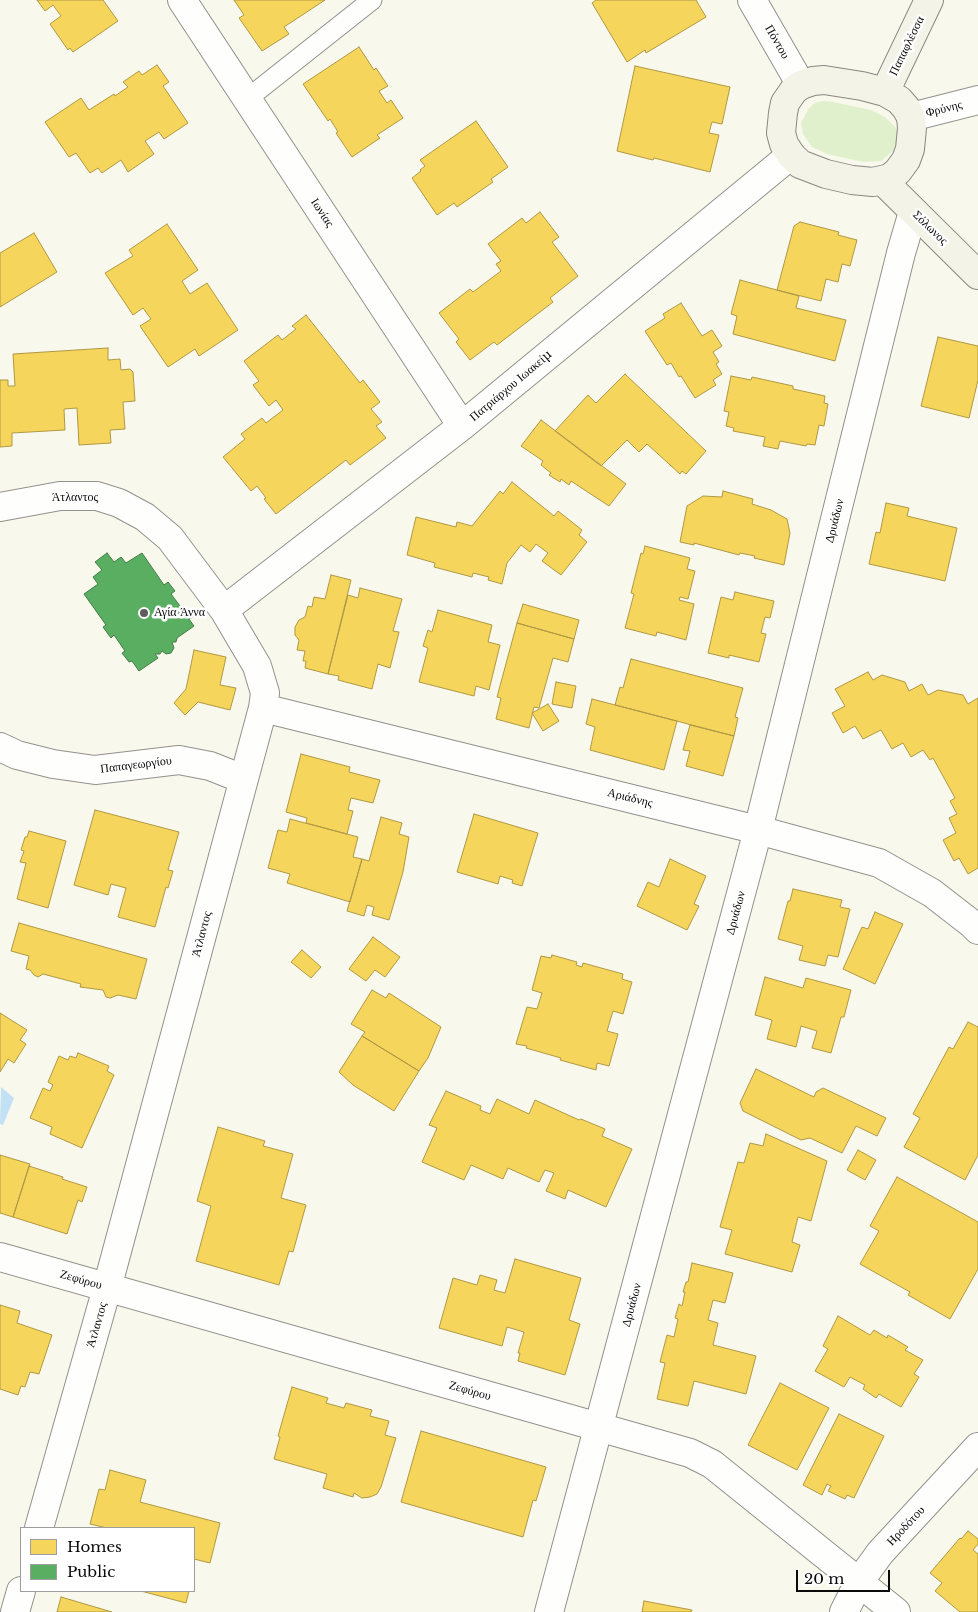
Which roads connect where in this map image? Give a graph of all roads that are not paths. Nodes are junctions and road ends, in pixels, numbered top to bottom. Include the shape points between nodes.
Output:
1 (182, 0) edge
2 (372, 0) edge
3 (752, 0) edge
4 (929, 0) edge
5 (801, 85) junction
6 (885, 92) junction
7 (247, 99) junction
8 (978, 100) edge
9 (911, 117) junction
10 (791, 155) junction
11 (882, 180) junction
12 (913, 212) junction
13 (978, 275) edge
14 (462, 426) junction
15 (0, 507) edge
16 (224, 610) junction
17 (263, 708) junction
18 (0, 747) edge
19 (243, 779) junction
20 (758, 830) junction
21 (978, 930) edge
22 (0, 1257) edge
23 (107, 1288) junction
24 (599, 1427) junction
25 (978, 1448) edge
26 (39, 1527) edge
27 (859, 1582) junction
28 (21, 1592) edge
29 (15, 1612) edge
30 (549, 1612) edge
31 (844, 1612) edge
32 (896, 1612) edge

1 - 7 street, Ιωνίας
2 - 7 lane
3 - 5 street, Πόντου
4 - 6 street, Παπαφλέσσα
5 - 6 street via 824,80
5 - 10 street via 789,96 782,113 781,133
6 - 9 street via 903,104
7 - 14 street, Ιωνίας
8 - 9 street, Φρύνης
9 - 11 street via 912,138 906,160 890,178
10 - 11 street via 800,164 826,174 852,180
10 - 14 street, Πατριάρχου Ιωακείμ
11 - 12 street, Σόλωνος
12 - 13 street, Σόλωνος
12 - 20 street, Δρυάδων
14 - 16 street, Πατριάρχου Ιωακείμ
15 - 16 street, Άτλαντος via 60,496 97,496 119,503 145,517 170,538
16 - 17 street, Άτλαντος via 258,666 265,693
17 - 19 street, Άτλαντος
17 - 20 street, Αριάδνης
18 - 19 street, Παπαγεωργίου via 53,764 95,770 179,760 210,766
19 - 23 street, Άτλαντος
20 - 21 street, Αριάδνης via 879,863 932,893
20 - 24 street, Δρυάδων
22 - 23 street, Ζεφύρου
23 - 24 street, Ζεφύρου
23 - 26 street, Άτλαντος
24 - 27 street, Ζεφύρου via 690,1453 712,1464
24 - 30 street, Δρυάδων
25 - 27 street, Ηροδότου via 880,1553
27 - 31 street, Ηροδότου
27 - 32 street, Ζεφύρου
28 - 29 street

